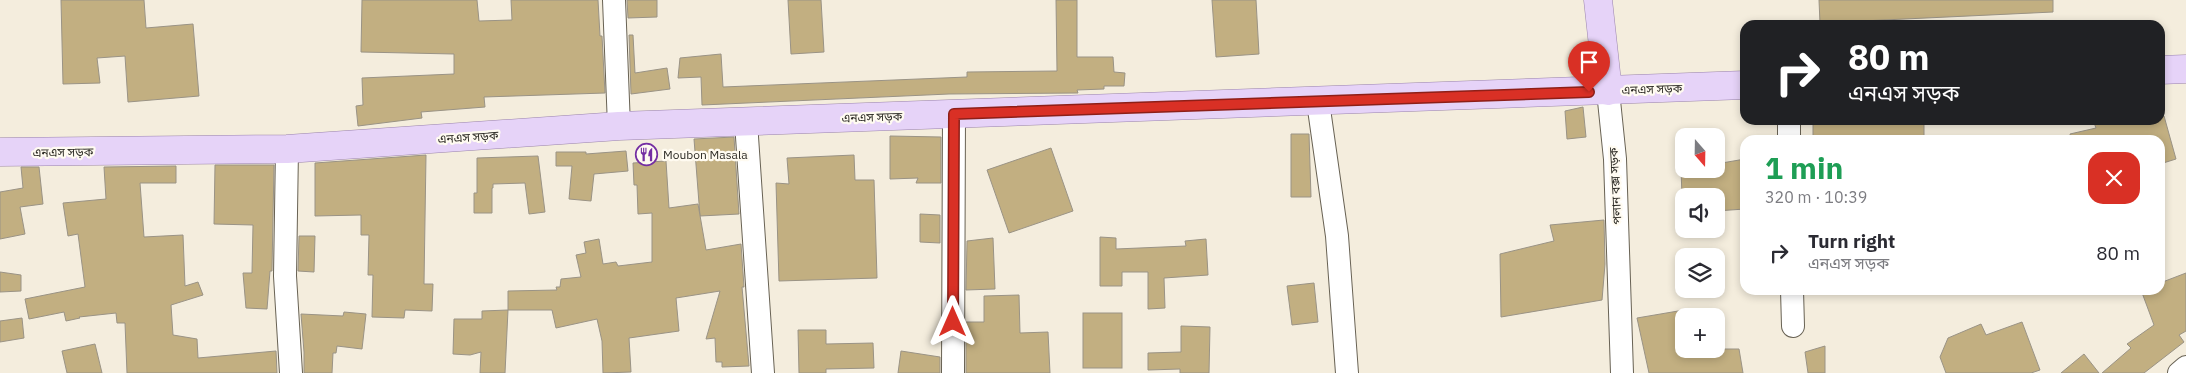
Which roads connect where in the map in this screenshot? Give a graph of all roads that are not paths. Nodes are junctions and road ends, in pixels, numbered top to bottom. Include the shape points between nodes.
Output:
1 (614, 0) edge
2 (1598, 0) edge
3 (2186, 69) edge
4 (2165, 70) edge
5 (1740, 85) edge
6 (1608, 91) junction
7 (1318, 102) junction
8 (954, 114) junction
9 (746, 122) junction
10 (619, 126) junction
11 (286, 149) junction
12 (0, 152) edge
13 (1792, 295) edge
14 (1793, 326) dead end
15 (2186, 367) edge
16 (291, 373) edge
17 (763, 373) edge
18 (953, 373) edge
19 (1347, 373) edge
20 (1622, 373) edge
21 (2179, 373) edge

1 - 10 street
2 - 6 main road, পলান বক্স সড়ক
3 - 4 main road
5 - 6 main road, এনএস সড়ক
6 - 7 main road, এনএস সড়ক
6 - 20 street, পলান বক্স সড়ক via 1615,159
7 - 8 main road, এনএস সড়ক
7 - 19 street via 1337,236
8 - 9 main road, এনএস সড়ক
8 - 18 street
9 - 10 main road, এনএস সড়ক
9 - 17 street
10 - 11 main road, এনএস সড়ক
11 - 12 main road, এনএস সড়ক
11 - 16 street via 285,276
13 - 14 street
15 - 21 street

